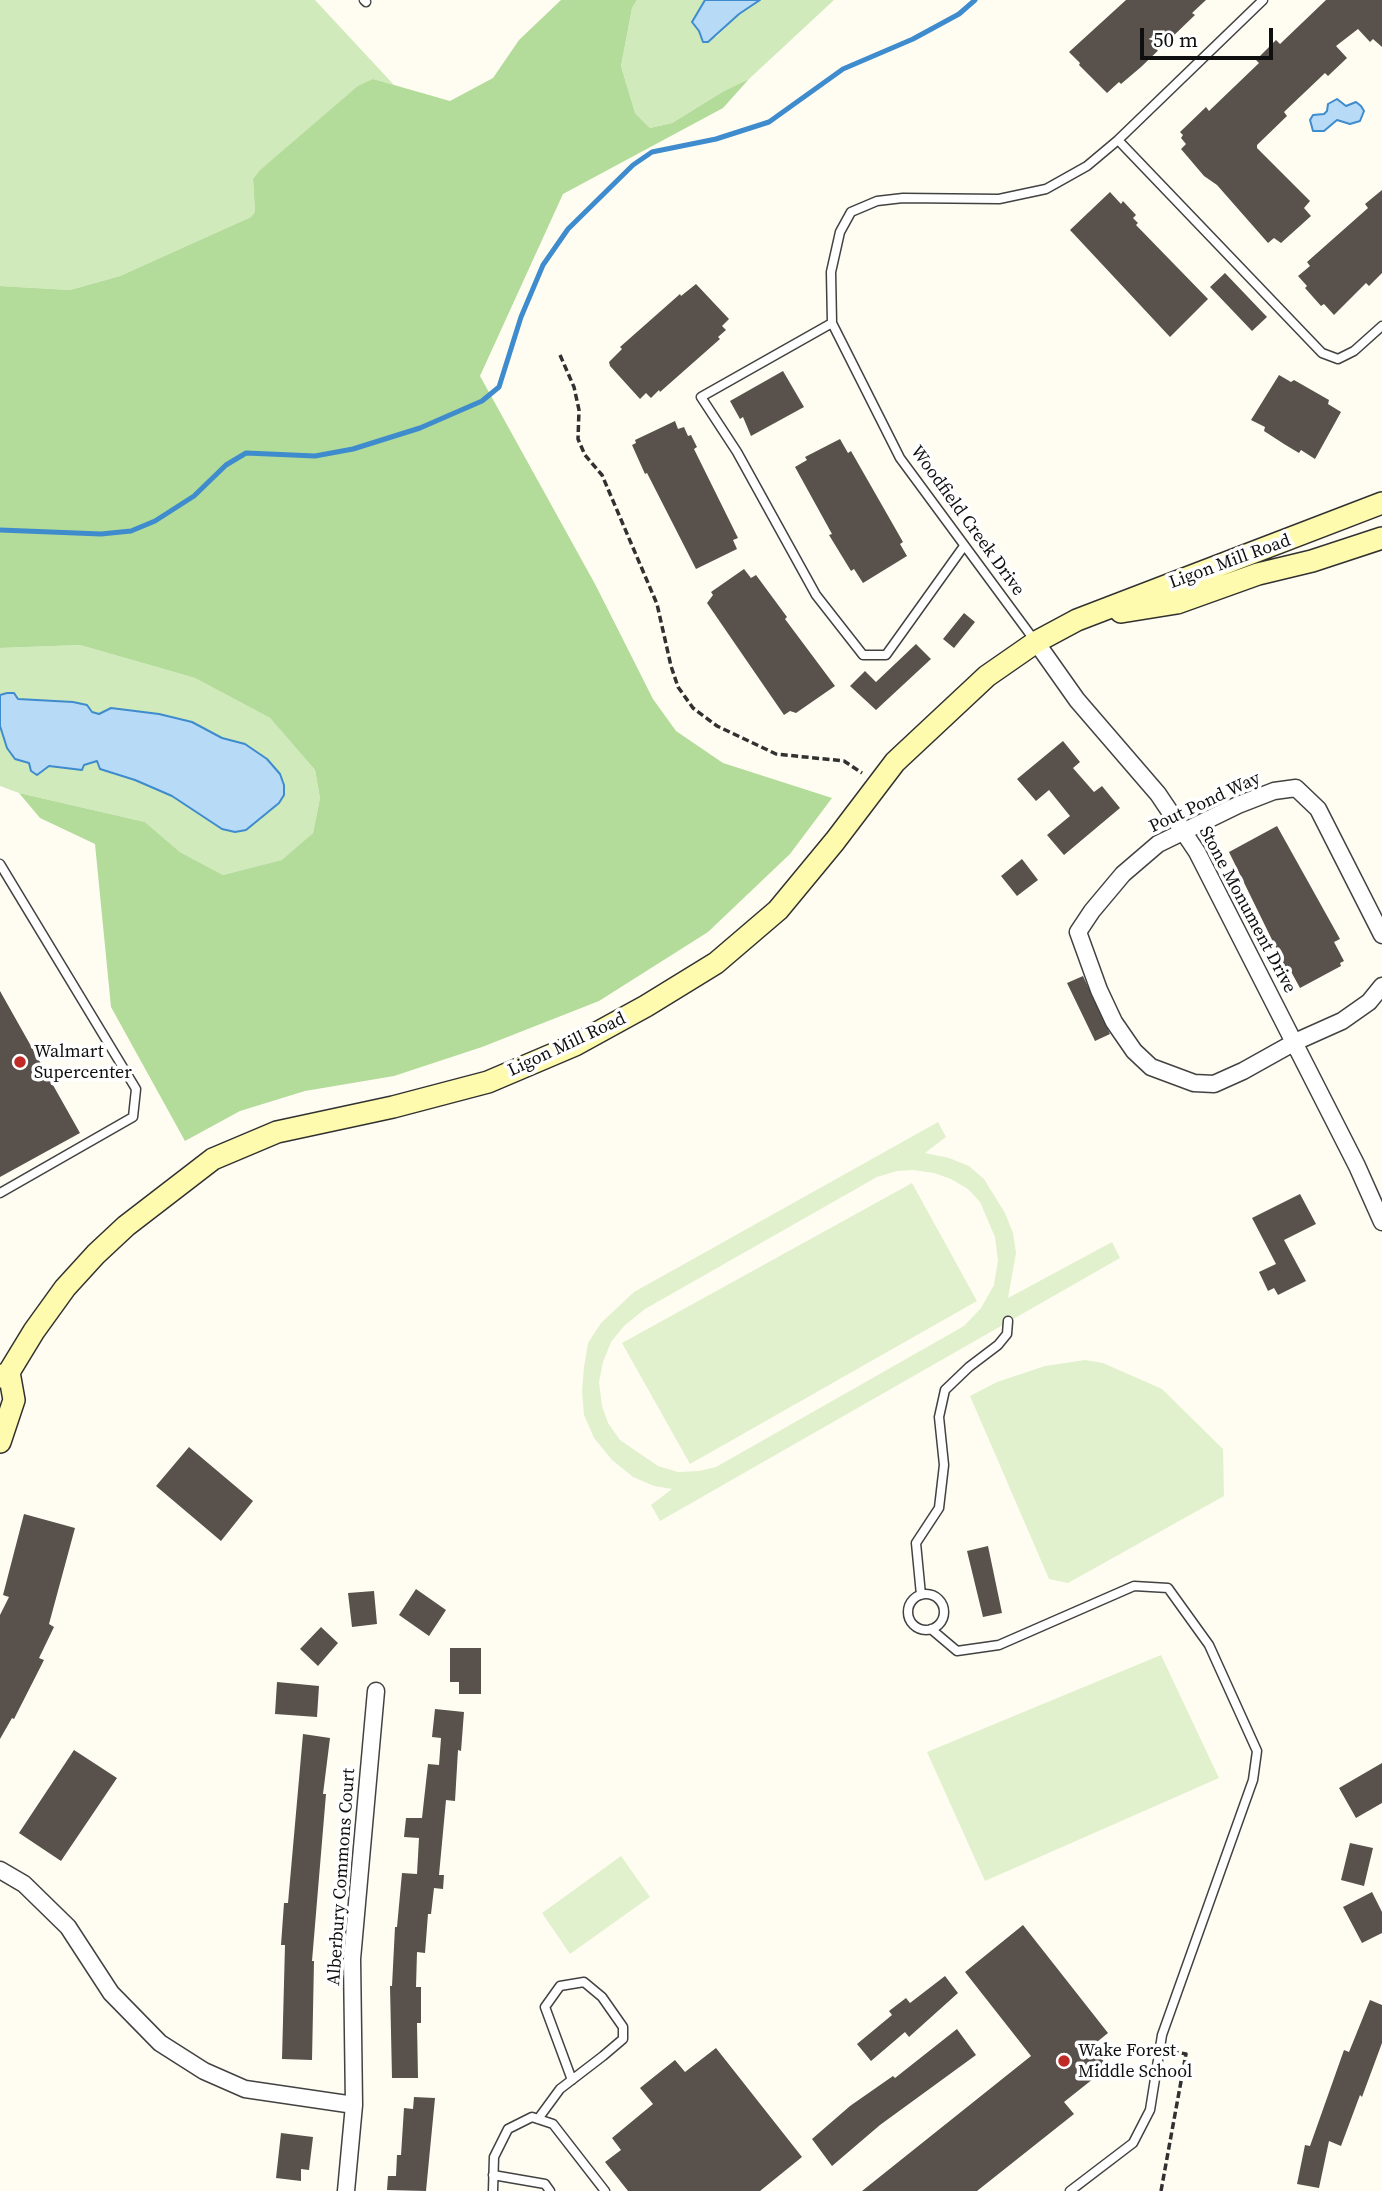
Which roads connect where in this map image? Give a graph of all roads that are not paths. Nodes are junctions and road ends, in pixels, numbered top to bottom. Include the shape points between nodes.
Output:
1 (1247, 0) edge
2 (1263, 0) edge
3 (1254, 9) junction
4 (1118, 140) junction
5 (832, 323) junction
6 (1382, 326) edge
7 (1382, 503) edge
8 (1382, 538) edge
9 (964, 546) junction
10 (1077, 620) junction
11 (1036, 642) junction
12 (1184, 832) junction
13 (0, 864) edge
14 (1382, 935) edge
15 (1382, 986) edge
16 (1295, 1042) junction
17 (0, 1193) edge
18 (1382, 1222) edge
19 (1008, 1321) dead end
20 (8, 1368) edge
21 (0, 1441) edge
22 (921, 1595) junction
23 (931, 1629) junction
24 (376, 1691) dead end
25 (0, 1870) edge
26 (572, 2080) junction
27 (354, 2105) junction
28 (538, 2119) junction
29 (494, 2175) junction
30 (346, 2191) edge
31 (493, 2191) edge
32 (550, 2191) edge
33 (604, 2191) edge
34 (1070, 2191) edge

1 - 3 lane
2 - 3 lane, Woodfield Creek Drive
3 - 4 lane, Woodfield Creek Drive
4 - 5 lane, Woodfield Creek Drive via 1087,166 1046,189 999,199 877,201 851,212 840,232 831,272
4 - 6 lane via 1322,353 1338,359
5 - 9 lane, Woodfield Creek Drive via 900,458
5 - 9 lane via 701,397 737,452 816,595 863,656 886,655
7 - 10 main road, Ligon Mill Road
8 - 10 main road, Ligon Mill Road via 1177,603
9 - 11 lane, Woodfield Creek Drive
10 - 11 main road, Ligon Mill Road
11 - 12 street, Stone Monument Drive
11 - 20 main road, Ligon Mill Road via 987,676 895,762 778,910 716,963 575,1045 488,1082 277,1132 213,1159 96,1254 65,1288
12 - 14 street, Pout Pond Way via 1238,805 1296,788 1318,809
12 - 16 street, Stone Monument Drive
12 - 16 street, Pout Pond Way via 1158,844 1123,874 1078,932 1114,1022 1151,1067 1195,1083 1214,1084
13 - 17 lane via 136,1089 133,1116
15 - 16 street, Pout Pond Way via 1342,1021
16 - 18 street, Stone Monument Drive
19 - 22 lane via 1007,1334 998,1345 945,1390 939,1417 944,1465 939,1508 916,1543
20 - 21 main road, Ligon Mill Road via 14,1400
22 - 23 lane via 933,1596 944,1610 941,1622
22 - 23 lane via 908,1608 910,1620 919,1629
23 - 34 lane via 957,1651 999,1645 1134,1586 1167,1588 1209,1645 1257,1751 1253,1780 1162,2035 1150,2110 1133,2143
24 - 27 street, Alberbury Commons Court via 352,1959
25 - 27 street via 24,1884 68,1927 111,1993 160,2043 244,2089
26 - 26 lane via 623,2039 623,2027 602,1997 584,1982 560,1986 545,2007
26 - 28 lane
27 - 30 street, Alberbury Commons Court
28 - 29 lane via 531,2116 508,2129 494,2157
28 - 33 lane via 553,2124
29 - 31 lane
29 - 32 lane via 545,2184

